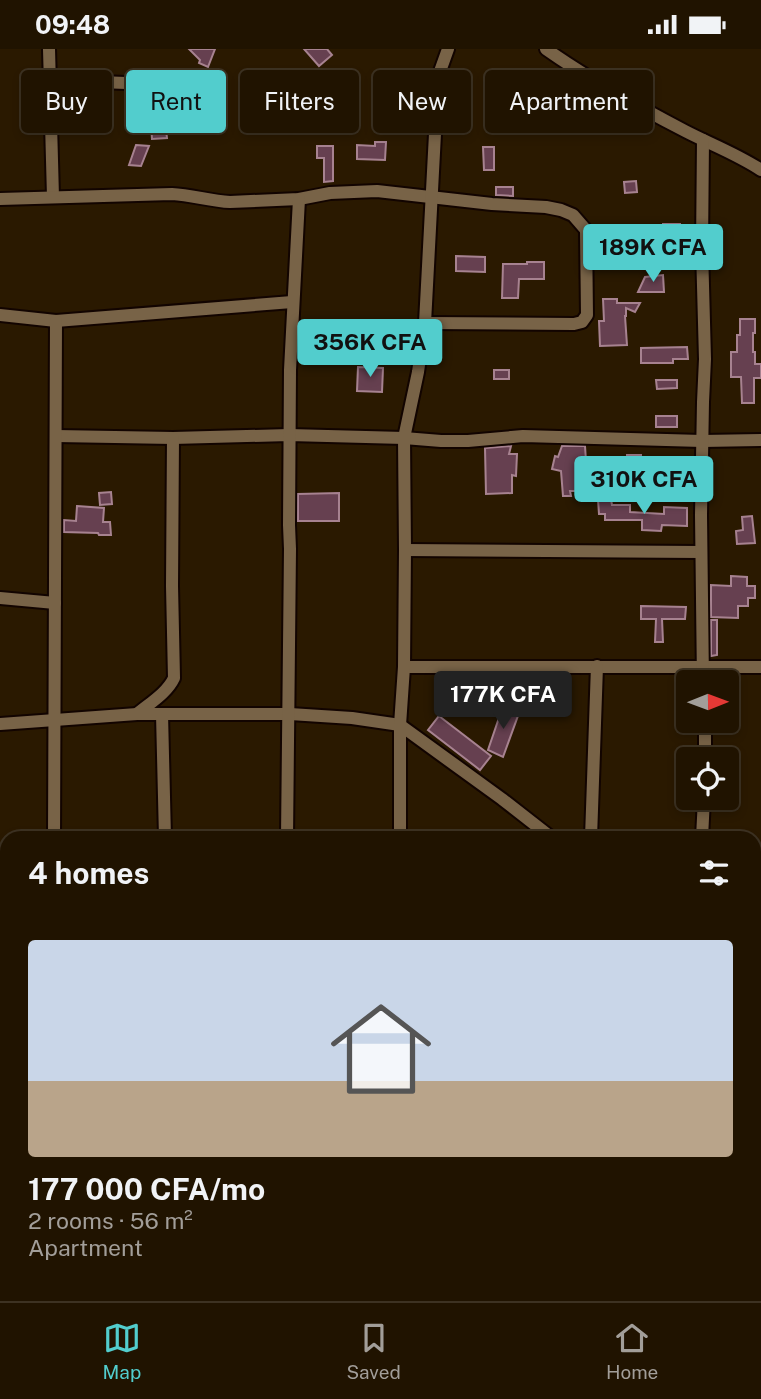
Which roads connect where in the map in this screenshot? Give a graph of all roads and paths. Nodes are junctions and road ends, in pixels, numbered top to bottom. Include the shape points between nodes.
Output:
1 (49, 49) edge
2 (448, 49) edge
3 (546, 49) edge
4 (50, 70) edge
5 (51, 133) edge
6 (704, 140) junction
7 (761, 170) edge
8 (52, 197) junction
9 (431, 197) junction
10 (0, 199) edge
11 (299, 199) junction
12 (292, 302) junction
13 (0, 315) edge
14 (56, 321) junction
15 (425, 323) junction
16 (289, 435) junction
17 (56, 436) junction
18 (173, 438) junction
19 (404, 438) junction
20 (761, 440) edge
21 (702, 441) junction
22 (405, 550) junction
23 (701, 552) junction
24 (0, 598) edge
25 (55, 603) junction
26 (597, 666) junction
27 (404, 667) junction
28 (761, 667) edge
29 (703, 668) junction
30 (136, 714) junction
31 (162, 714) junction
32 (290, 714) junction
33 (54, 721) junction
34 (0, 724) edge
35 (400, 725) junction
36 (703, 810) edge
37 (54, 831) edge
38 (165, 831) edge
39 (287, 831) edge
40 (400, 831) edge
41 (543, 831) edge
42 (591, 831) edge
43 (702, 831) edge

1 - 4 street
2 - 9 street via 438,77
3 - 6 street via 638,107
5 - 8 street
6 - 7 street
6 - 21 street
8 - 10 street
8 - 11 street via 188,194 219,201
9 - 11 street via 377,191
9 - 15 street
9 - 15 street via 546,207 573,215 586,230 587,315 574,324
11 - 12 street
12 - 14 street
12 - 16 street
13 - 14 street
14 - 17 street
15 - 19 street
16 - 18 street
16 - 19 street
16 - 32 street
17 - 18 street
17 - 25 street
18 - 30 street via 174,678
19 - 21 street
19 - 22 street
20 - 21 street
21 - 23 street
22 - 23 street
22 - 27 street
23 - 29 street
24 - 25 street
25 - 33 street
26 - 27 street
26 - 29 street
26 - 42 street
27 - 35 street
28 - 29 street
30 - 31 street
30 - 33 street
31 - 32 street
31 - 38 street
32 - 35 street
32 - 39 street
33 - 34 street
33 - 37 street
35 - 40 street
35 - 41 street
36 - 43 street

